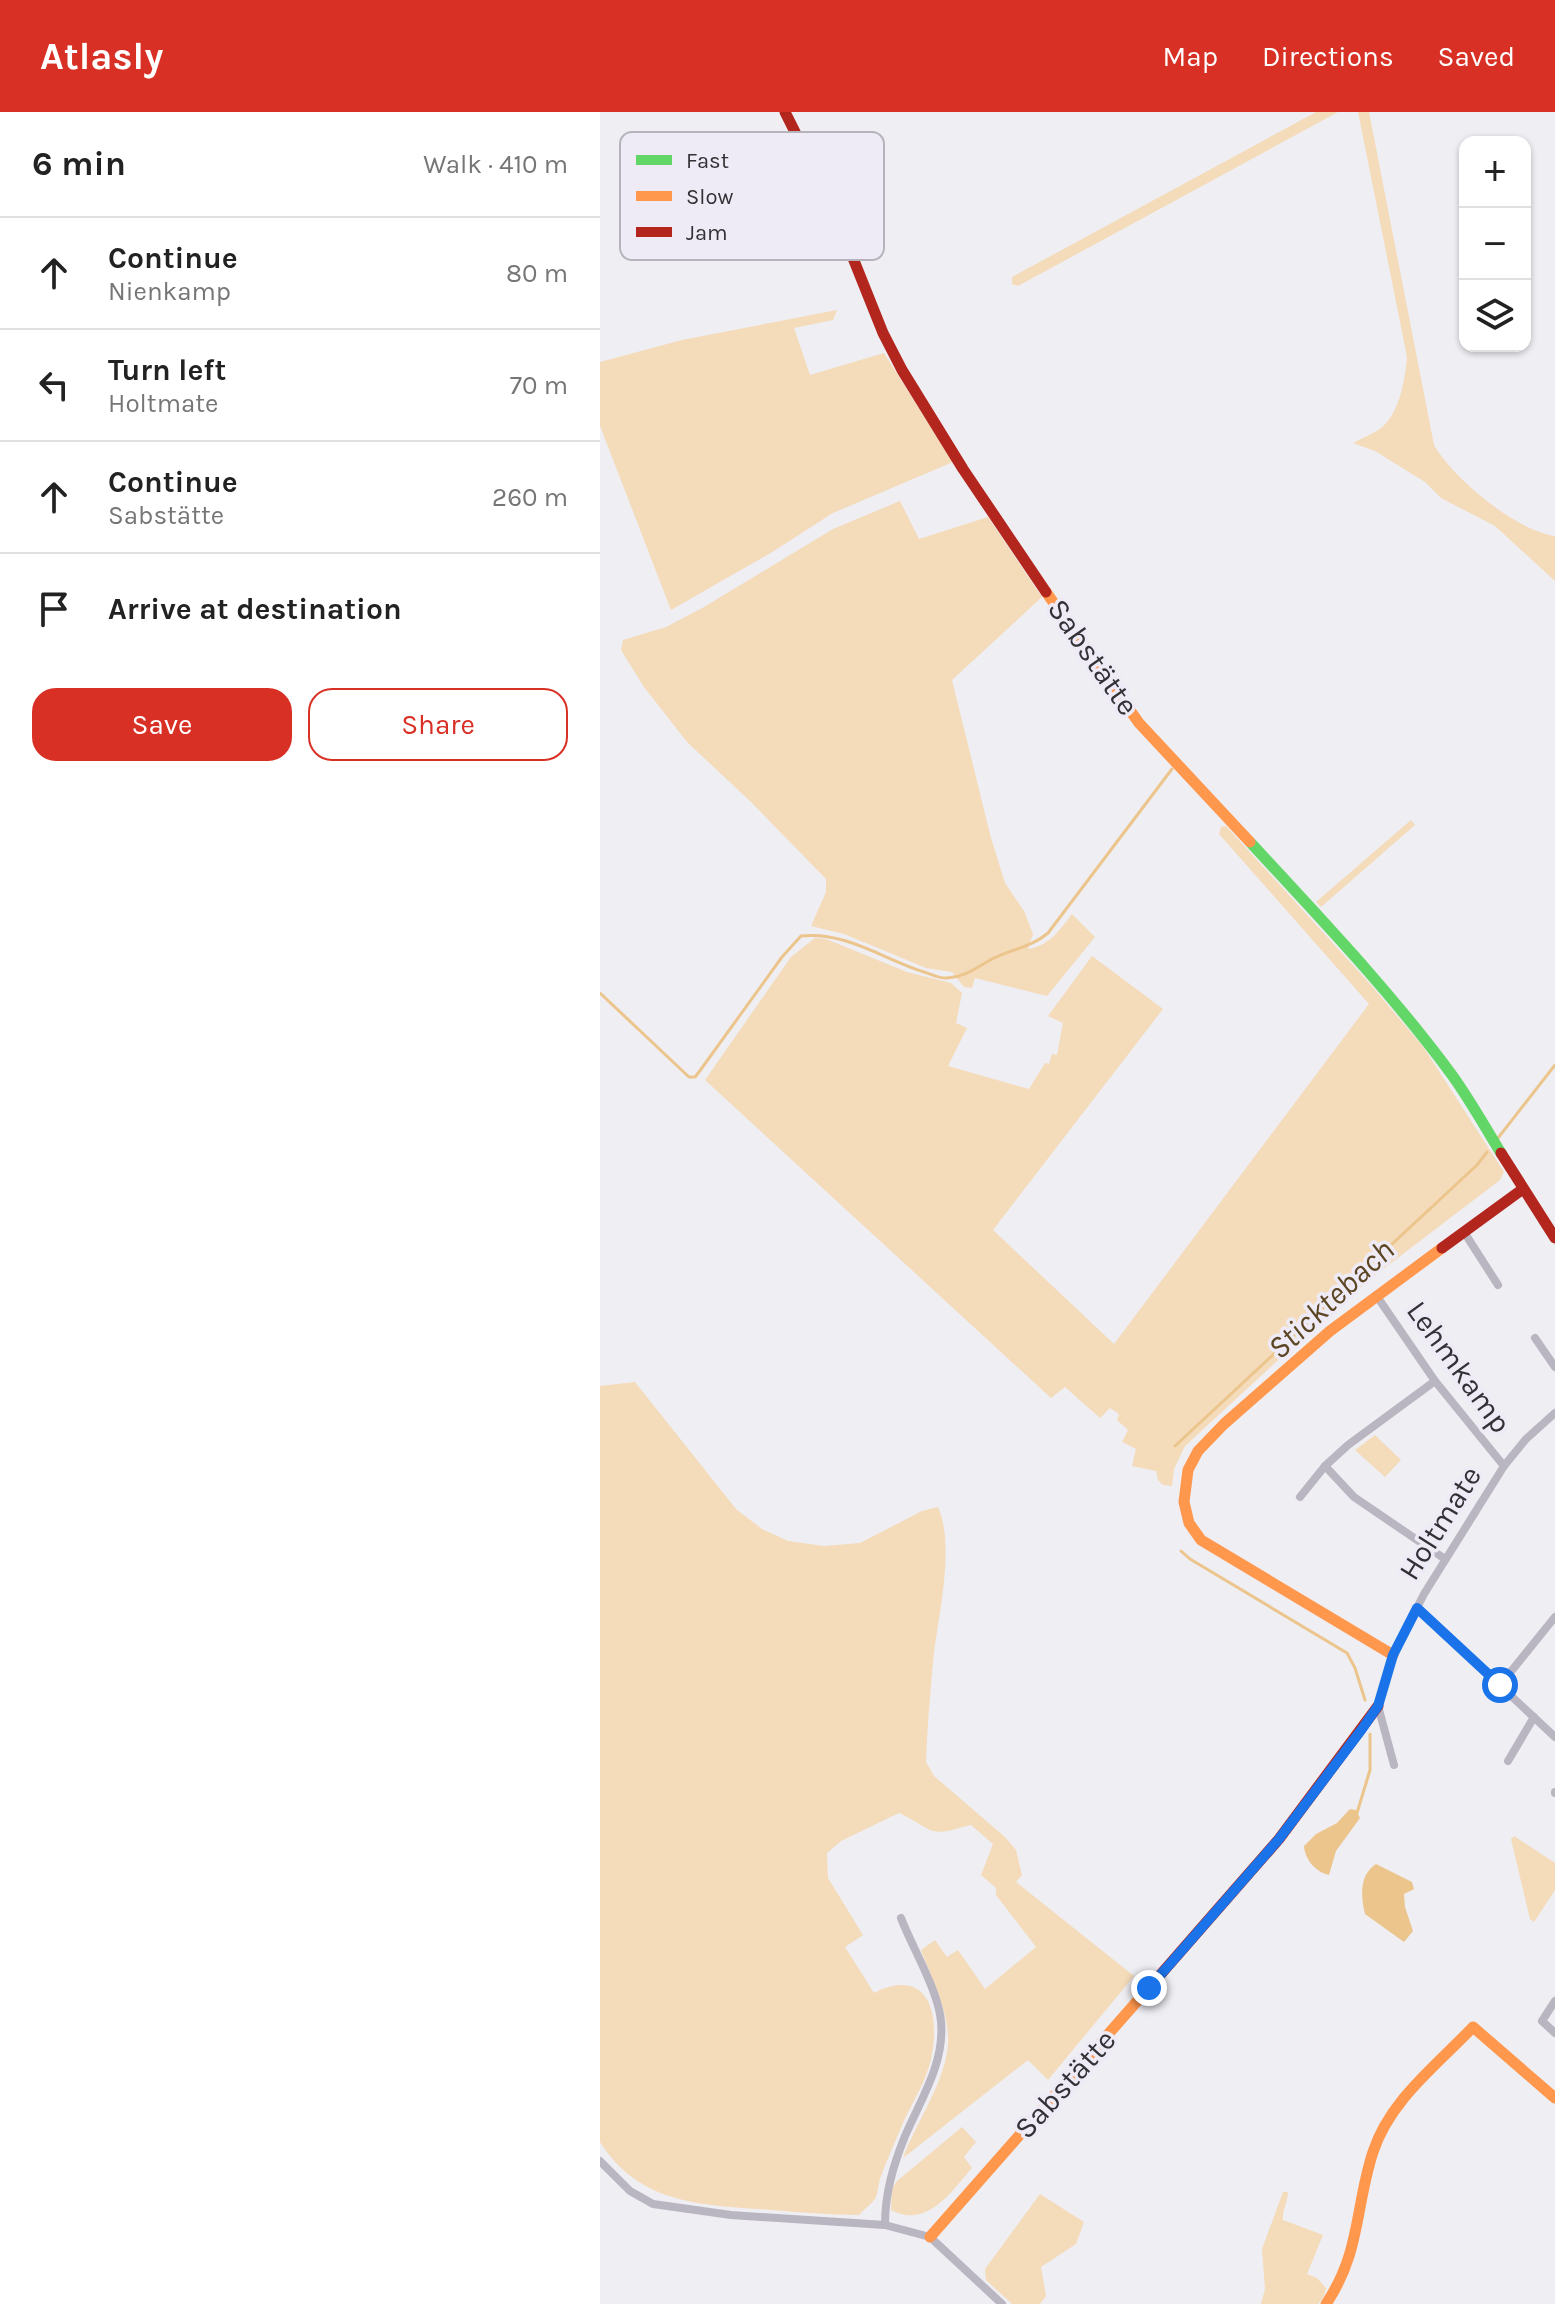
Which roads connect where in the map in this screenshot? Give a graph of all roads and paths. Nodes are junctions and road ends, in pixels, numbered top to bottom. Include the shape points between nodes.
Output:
1 (785, 112) edge
2 (795, 132) edge
3 (854, 260) edge
4 (1523, 1189) junction
5 (1464, 1232) junction
6 (1555, 1238) edge
7 (1498, 1285) dead end
8 (1376, 1295) junction
9 (1535, 1338) dead end
10 (1555, 1367) edge
11 (1435, 1381) junction
12 (1555, 1413) edge
13 (1325, 1466) junction
14 (1504, 1466) junction
15 (1300, 1497) dead end
16 (1445, 1559) junction
17 (1417, 1608) junction
18 (1555, 1617) edge
19 (1393, 1655) junction
20 (1500, 1685) junction
21 (1378, 1706) junction
22 (1534, 1717) junction
23 (1555, 1737) edge
24 (1508, 1761) dead end
25 (1394, 1765) dead end
26 (901, 1918) dead end
27 (1555, 2001) edge
28 (1555, 2033) edge
29 (1555, 2098) edge
30 (600, 2161) edge
31 (885, 2225) junction
32 (930, 2237) junction
33 (1002, 2304) edge
34 (1326, 2304) edge

1 - 2 street, Sabstätte
3 - 4 street, Sabstätte via 902,370 1112,688 1400,1009 1454,1078
4 - 5 street
4 - 6 street, Sabstätte
5 - 7 street
5 - 8 street
8 - 11 street, Lehmkamp
8 - 19 street via 1201,1448 1184,1487 1186,1514 1201,1540
9 - 10 street
11 - 13 street
11 - 14 street, Lehmkamp
12 - 14 street, Holtmate
13 - 15 street
13 - 16 street via 1354,1497
14 - 16 street, Holtmate
16 - 17 street, Holtmate
17 - 19 street, Holtmate
17 - 20 street
18 - 20 street
19 - 21 street, Holtmate
20 - 22 street
21 - 25 street
21 - 32 street, Sabstätte via 1279,1839
22 - 23 street
22 - 24 street
26 - 31 street via 941,2016 942,2038 930,2082 889,2180
27 - 28 street via 1542,2021
29 - 34 street via 1473,2027 1383,2128 1354,2246
30 - 31 street via 630,2191 653,2204
31 - 32 street
32 - 33 street

